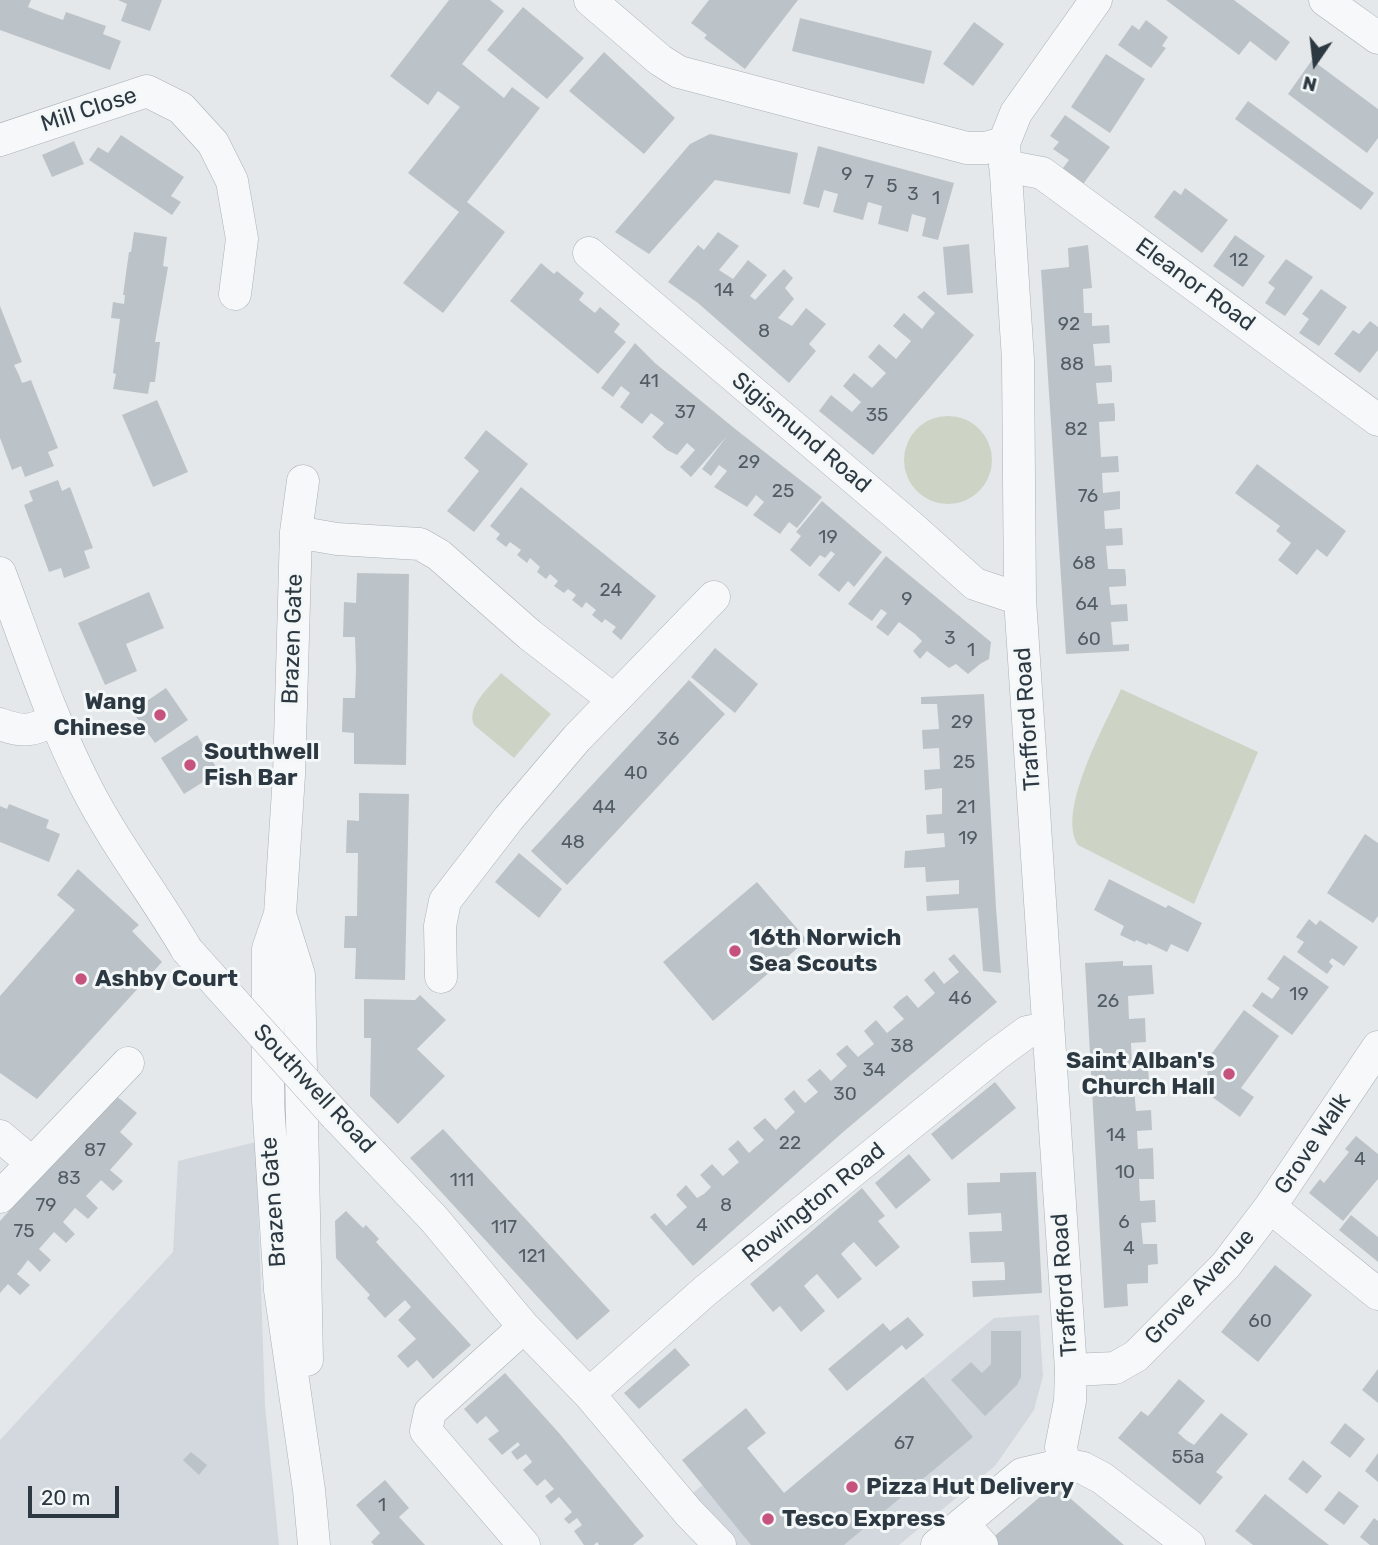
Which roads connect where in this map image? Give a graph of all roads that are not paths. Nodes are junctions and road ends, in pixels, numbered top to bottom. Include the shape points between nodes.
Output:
1 (590, 0) edge
2 (1096, 0) edge
3 (1325, 0) edge
4 (1378, 38) edge
5 (0, 140) edge
6 (1005, 154) junction
7 (589, 253) dead end
8 (235, 294) dead end
9 (1378, 419) edge
10 (303, 481) dead end
11 (296, 532) junction
12 (0, 573) edge
13 (714, 597) dead end
14 (1020, 599) junction
15 (614, 700) junction
16 (55, 719) junction
17 (0, 724) edge
18 (441, 977) dead end
19 (1048, 1028) junction
20 (1378, 1047) edge
21 (128, 1063) dead end
22 (0, 1136) edge
23 (32, 1163) junction
24 (0, 1197) edge
25 (1270, 1207) junction
26 (1378, 1294) edge
27 (524, 1327) junction
28 (1071, 1370) junction
29 (589, 1394) junction
30 (1064, 1464) junction
31 (1153, 1533) edge
32 (972, 1534) edge
33 (314, 1545) edge
34 (524, 1545) edge
35 (720, 1545) edge
36 (937, 1545) edge
37 (1189, 1545) edge

1 - 6 street, Eleanor Road via 679,72
2 - 6 street, Trafford Road via 1016,113
3 - 4 street
5 - 8 street, Mill Close via 147,91 181,108 213,143 232,181 242,239
6 - 9 street, Eleanor Road via 1042,173
6 - 14 street, Trafford Road via 1018,360
7 - 14 street, Sigismund Road via 975,584
10 - 11 street, Brazen Gate
11 - 15 street via 420,544
11 - 33 street, Brazen Gate via 280,914 268,949 268,1101 280,1290
12 - 16 street, Southwell Road
13 - 15 street
14 - 19 street, Trafford Road
15 - 18 street via 509,818 445,901 440,926
16 - 17 street via 37,730 15,730
16 - 27 street, Southwell Road, bridge via 111,833 187,950 434,1219
19 - 28 street, Trafford Road
19 - 29 street, Rowington Road via 1027,1032 997,1054 705,1291
20 - 25 street, Grove Walk
21 - 23 street
22 - 23 street
23 - 24 street
25 - 26 street, Grove Avenue
25 - 28 street, Grove Avenue via 1226,1265 1136,1356 1115,1368
27 - 29 street, Southwell Road
27 - 34 street via 430,1412 426,1431
28 - 30 street, Trafford Road via 1061,1447
29 - 35 street, Southwell Road
30 - 31 street via 1102,1478
30 - 32 street via 1022,1474
31 - 37 street
32 - 36 street

